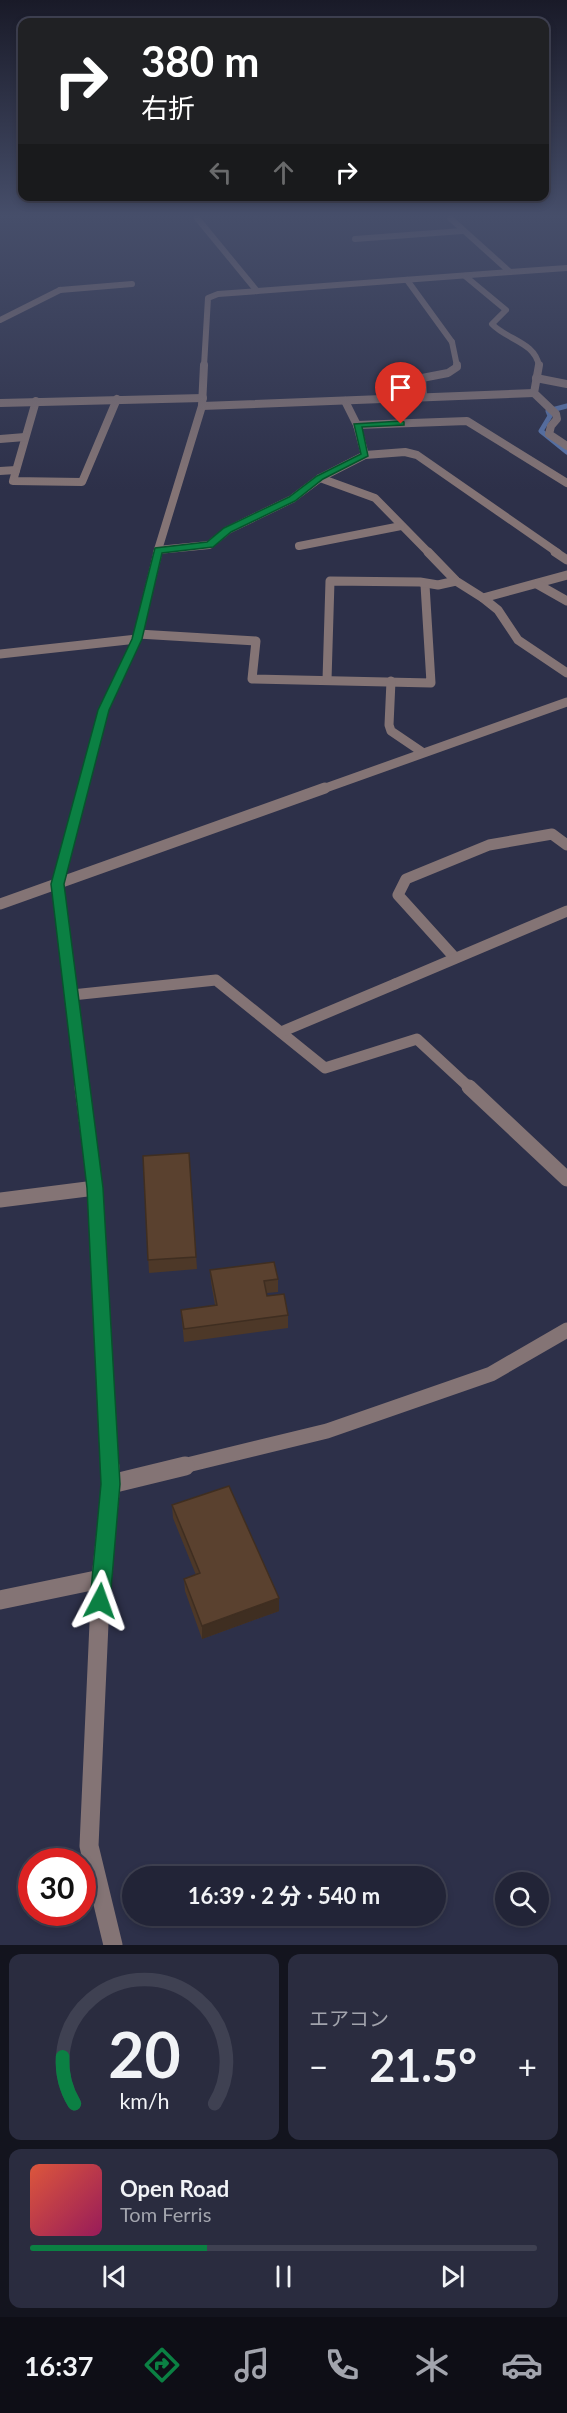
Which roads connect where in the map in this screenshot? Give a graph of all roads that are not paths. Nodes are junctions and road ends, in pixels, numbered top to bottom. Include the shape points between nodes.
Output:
1 (22, 309) edge
2 (207, 309) edge
3 (428, 309) edge
4 (505, 309) edge
5 (0, 320) edge
6 (536, 378) junction
7 (567, 384) edge
8 (534, 393) junction
9 (423, 395) junction
10 (117, 399) junction
11 (36, 401) junction
12 (345, 401) junction
13 (202, 402) junction
14 (0, 403) edge
15 (357, 425) junction
16 (25, 437) junction
17 (0, 439) edge
18 (567, 446) edge
19 (365, 455) junction
20 (16, 470) junction
21 (0, 471) edge
22 (320, 478) junction
23 (567, 483) edge
24 (401, 526) junction
25 (299, 546) dead end
26 (158, 550) junction
27 (567, 560) edge
28 (567, 575) edge
29 (456, 580) junction
30 (537, 584) junction
31 (425, 585) junction
32 (483, 598) junction
33 (567, 601) edge
34 (137, 637) junction
35 (0, 654) edge
36 (567, 673) edge
37 (327, 680) junction
38 (391, 681) junction
39 (567, 702) edge
40 (423, 752) junction
41 (567, 845) edge
42 (57, 884) junction
43 (0, 904) edge
44 (567, 911) edge
45 (455, 958) junction
46 (72, 995) junction
47 (281, 1032) junction
48 (567, 1179) edge
49 (95, 1188) junction
50 (0, 1200) edge
51 (567, 1330) edge
52 (111, 1484) junction
53 (101, 1579) junction
54 (0, 1600) edge
55 (113, 1945) edge

1 - 5 street
2 - 13 street
3 - 9 street via 452,342 457,367 448,373 422,378
4 - 6 street via 492,324 499,333 523,343 536,356
6 - 7 street
6 - 8 street
8 - 9 street
8 - 18 street via 556,414 549,434
9 - 12 street
10 - 11 street
10 - 13 street
10 - 20 street via 82,482 13,481
11 - 14 street
11 - 16 street
12 - 13 street
12 - 15 street
13 - 26 street
15 - 19 street
15 - 23 street via 467,421
16 - 17 street
16 - 20 street
19 - 22 street
19 - 27 street via 417,454
20 - 21 street
22 - 24 street via 372,495
22 - 26 street via 292,499 228,530 209,545
24 - 25 street
24 - 29 street
26 - 34 street
28 - 30 street
29 - 31 street via 452,584
29 - 32 street
30 - 32 street
30 - 33 street
31 - 37 street via 330,581
31 - 38 street via 431,683
32 - 36 street via 498,610 518,640
34 - 35 street
34 - 37 street via 251,639 256,641 252,679
34 - 42 street via 104,710
37 - 38 street
38 - 40 street via 391,731
39 - 40 street
40 - 42 street
41 - 45 street via 552,834 489,845 406,879 398,895
42 - 43 street
42 - 46 street
44 - 45 street
45 - 47 street
46 - 47 street via 216,980
46 - 49 street
47 - 48 street via 325,1068 417,1039
49 - 50 street
49 - 52 street
51 - 52 street via 491,1374 327,1431
52 - 53 street
53 - 54 street
53 - 55 street via 89,1846

